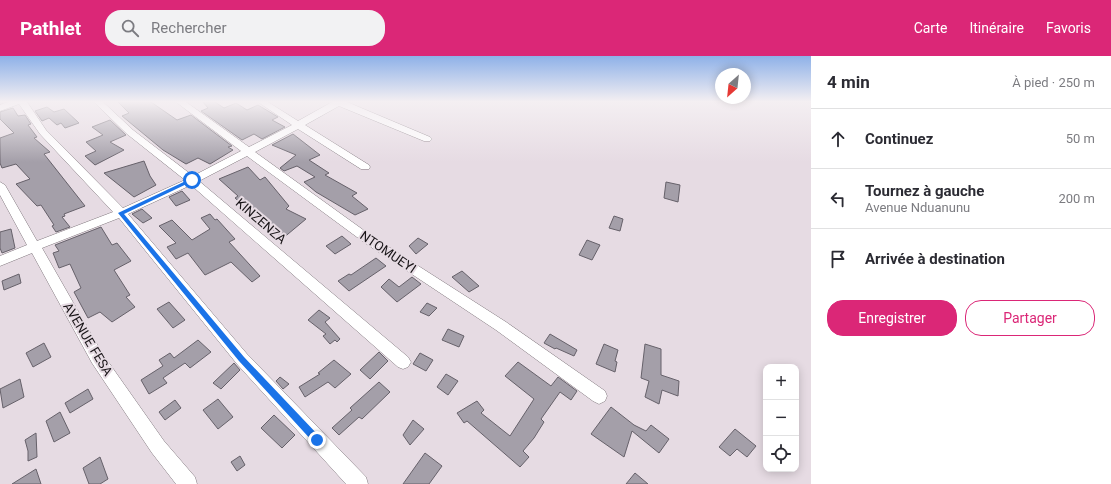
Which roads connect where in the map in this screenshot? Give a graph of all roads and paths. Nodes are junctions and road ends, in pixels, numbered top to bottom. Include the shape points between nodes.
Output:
1 (36, 122) edge
2 (119, 122) edge
3 (208, 122) edge
4 (296, 122) edge
5 (303, 122) edge
6 (385, 122) edge
7 (299, 124) junction
8 (427, 139) dead end
9 (249, 152) junction
10 (365, 167) dead end
11 (192, 180) junction
12 (0, 185) edge
13 (120, 213) junction
14 (34, 246) junction
15 (0, 261) edge
16 (403, 362) dead end
17 (599, 396) dead end
18 (188, 484) edge
19 (359, 484) edge

1 - 13 street
2 - 11 street, KINZENZA
3 - 9 street, NTOMUEYI
4 - 7 street
5 - 7 street
6 - 8 street
7 - 9 street
7 - 10 street
9 - 11 street
9 - 17 street, NTOMUEYI via 369,240 501,326
11 - 13 street
11 - 16 street, KINZENZA
12 - 14 street, AVENUE FESA
13 - 14 street
13 - 19 street via 242,359
14 - 15 street
14 - 18 street, AVENUE FESA via 97,358 158,447

